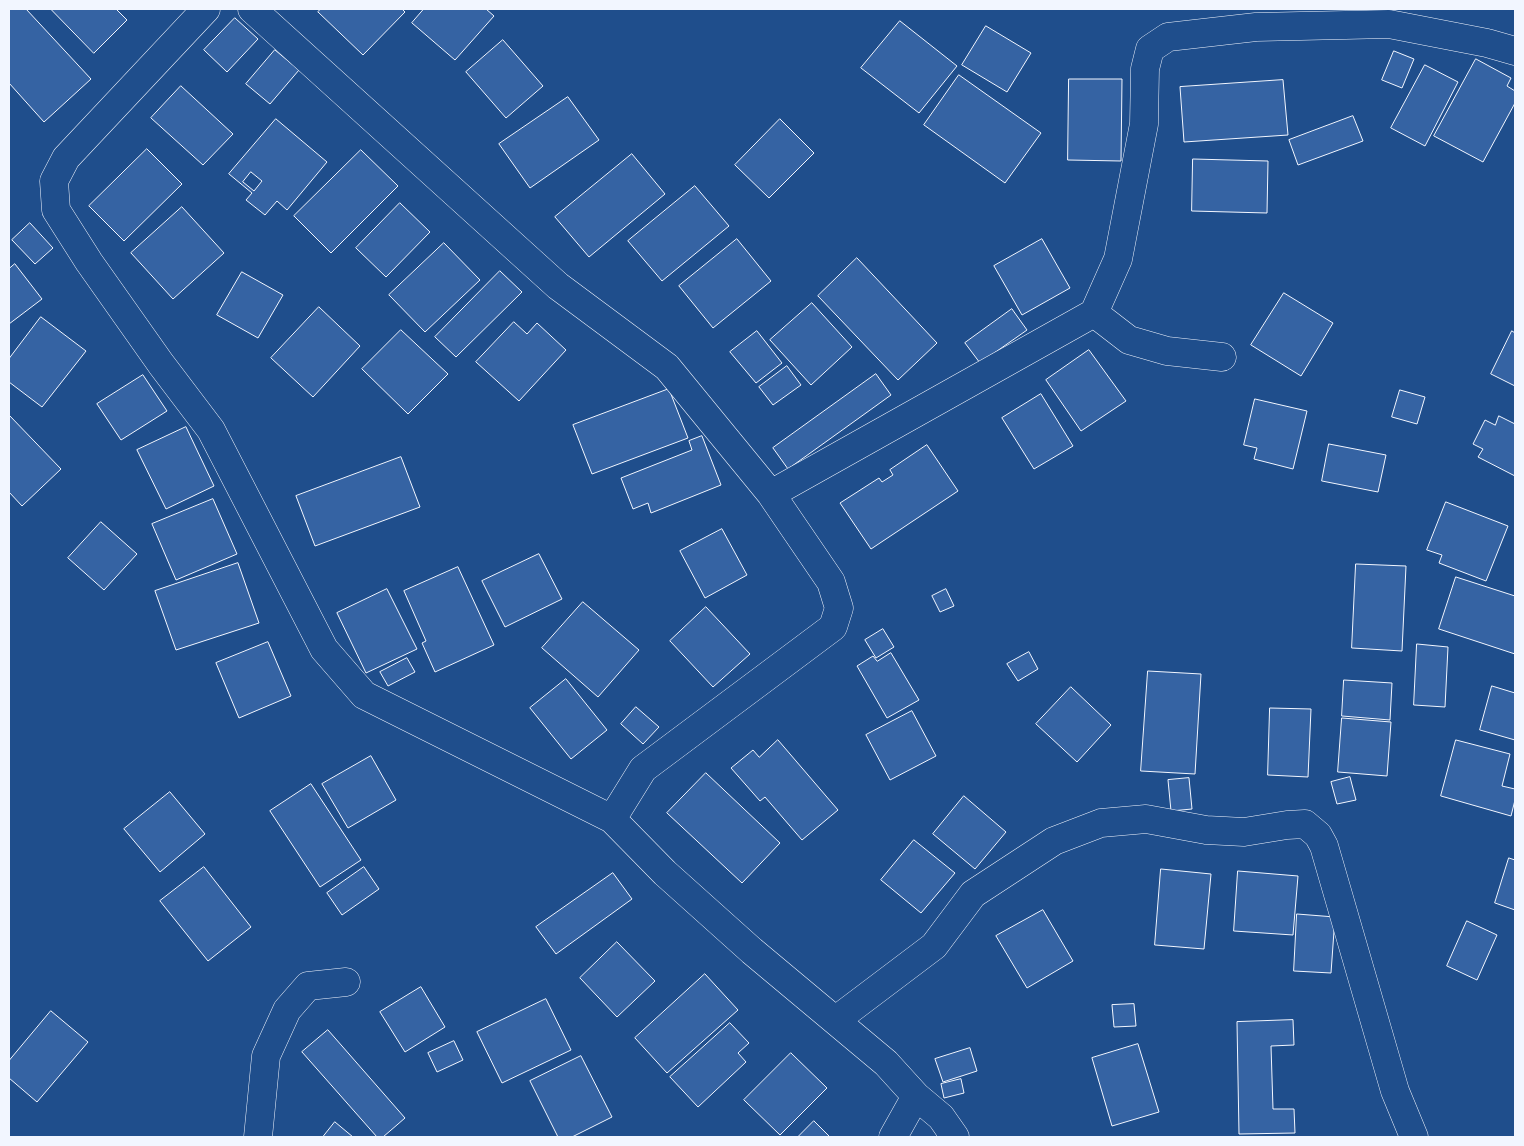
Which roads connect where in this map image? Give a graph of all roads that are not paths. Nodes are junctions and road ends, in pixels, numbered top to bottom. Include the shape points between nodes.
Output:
1 (206, 9) edge
2 (252, 9) edge
3 (1515, 51) edge
4 (1094, 314) junction
5 (1222, 358) dead end
6 (771, 494) junction
7 (612, 819) junction
8 (346, 982) dead end
9 (836, 1020) junction
10 (916, 1096) junction
11 (258, 1137) edge
12 (892, 1137) edge
13 (955, 1137) edge
14 (1414, 1137) edge

1 - 7 street via 66,158 54,181 56,210 88,262 211,430 324,649 364,695
2 - 6 street via 558,286 667,367
3 - 4 street via 1389,24 1256,26 1168,37 1150,49 1145,69 1144,124 1118,259
4 - 5 street via 1128,340 1168,351
4 - 6 street
6 - 7 street via 832,582 839,608 833,627 643,769
7 - 9 street via 665,873
8 - 11 street via 308,986 287,1010 266,1056
9 - 10 street via 886,1063
9 - 14 street via 934,946 973,894 1054,841 1101,823 1146,819 1206,830 1244,832 1305,824 1318,835 1324,846 1395,1092
10 - 12 street
10 - 13 street via 940,1117

